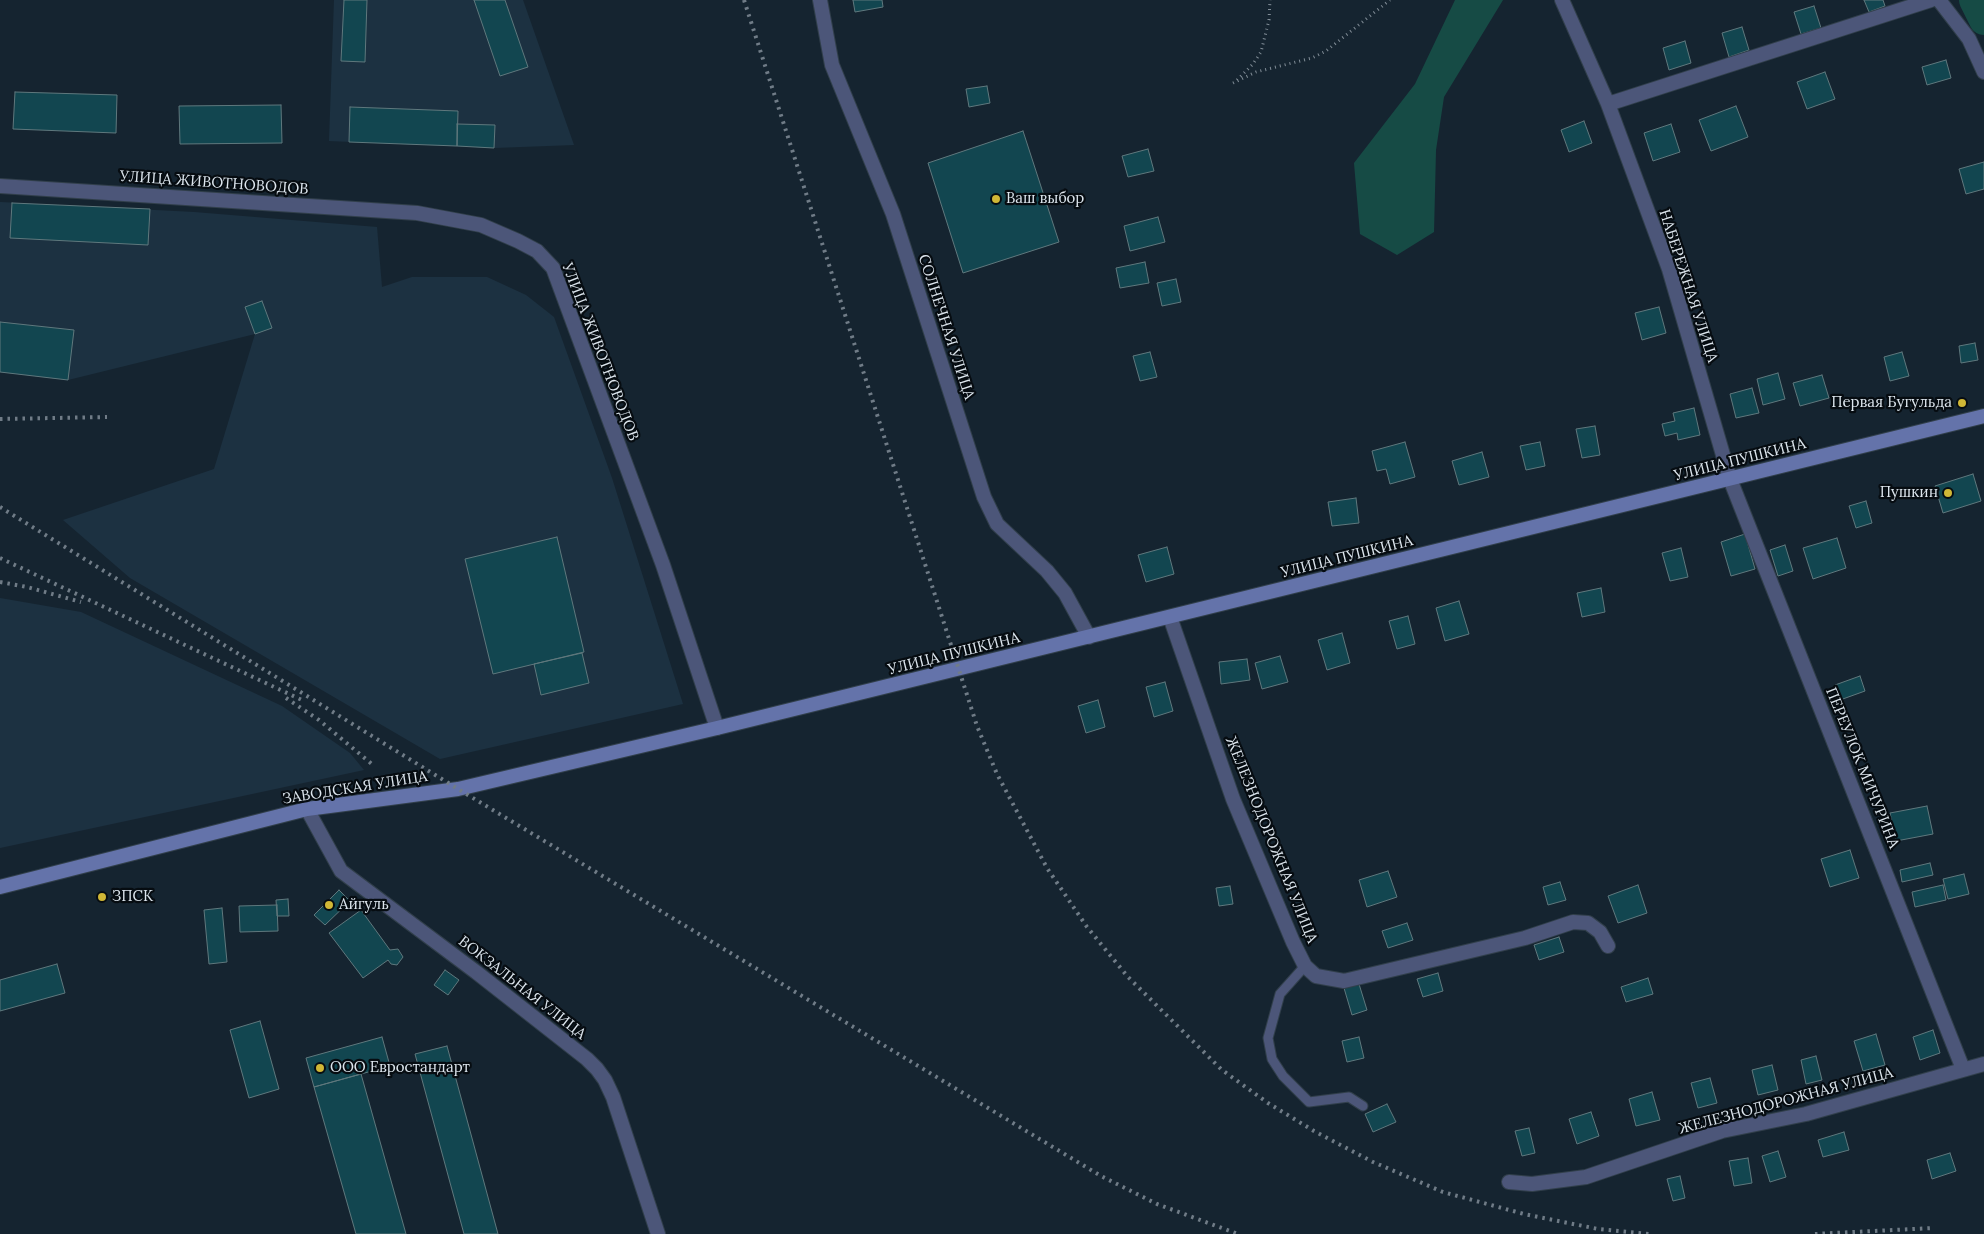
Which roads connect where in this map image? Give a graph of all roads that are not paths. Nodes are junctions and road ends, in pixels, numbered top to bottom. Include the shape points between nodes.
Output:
1 (820, 0) edge
2 (1562, 0) edge
3 (1931, 0) edge
4 (1939, 0) edge
5 (1984, 72) edge
6 (1608, 104) junction
7 (0, 186) edge
8 (1984, 416) edge
9 (1730, 479) junction
10 (1170, 617) junction
11 (1089, 637) junction
12 (717, 728) junction
13 (307, 809) junction
14 (0, 888) edge
15 (1608, 946) dead end
16 (1305, 966) junction
17 (1984, 1064) edge
18 (1963, 1069) junction
19 (1363, 1106) dead end
20 (1509, 1182) dead end
21 (658, 1234) edge

1 - 11 street, СОЛНЕЧНАЯ УЛИЦА via 832,65 893,214 984,497 997,524 1047,571 1065,593
2 - 6 street, НАБЕРЕЖНАЯ УЛИЦА
3 - 6 street
4 - 5 street via 1969,39
6 - 9 street, НАБЕРЕЖНАЯ УЛИЦА via 1669,269
7 - 12 street, УЛИЦА ЖИВОТНОВОДОВ via 417,213 481,226 537,251 553,268 663,565
8 - 9 main road, УЛИЦА ПУШКИНА
9 - 10 main road, УЛИЦА ПУШКИНА
9 - 18 street, ПЕРЕУЛОК МИЧУРИНА
10 - 11 main road, УЛИЦА ПУШКИНА
10 - 16 street, ЖЕЛЕЗНОДОРОЖНАЯ УЛИЦА via 1233,799
11 - 12 main road, УЛИЦА ПУШКИНА
12 - 13 main road, ЗАВОДСКАЯ УЛИЦА via 458,789
13 - 14 main road, ЗАВОДСКАЯ УЛИЦА
13 - 21 street, ВОКЗАЛЬНАЯ УЛИЦА via 341,871 476,972 597,1069 613,1097
15 - 16 street, ЖЕЛЕЗНОДОРОЖНАЯ УЛИЦА via 1600,932 1588,923 1573,922 1525,938 1344,981 1316,976
16 - 19 lane via 1280,994 1268,1038 1272,1058 1283,1076 1308,1102 1349,1096
17 - 18 street, ЖЕЛЕЗНОДОРОЖНАЯ УЛИЦА
18 - 20 street, ЖЕЛЕЗНОДОРОЖНАЯ УЛИЦА via 1806,1114 1722,1131 1586,1177 1532,1184

